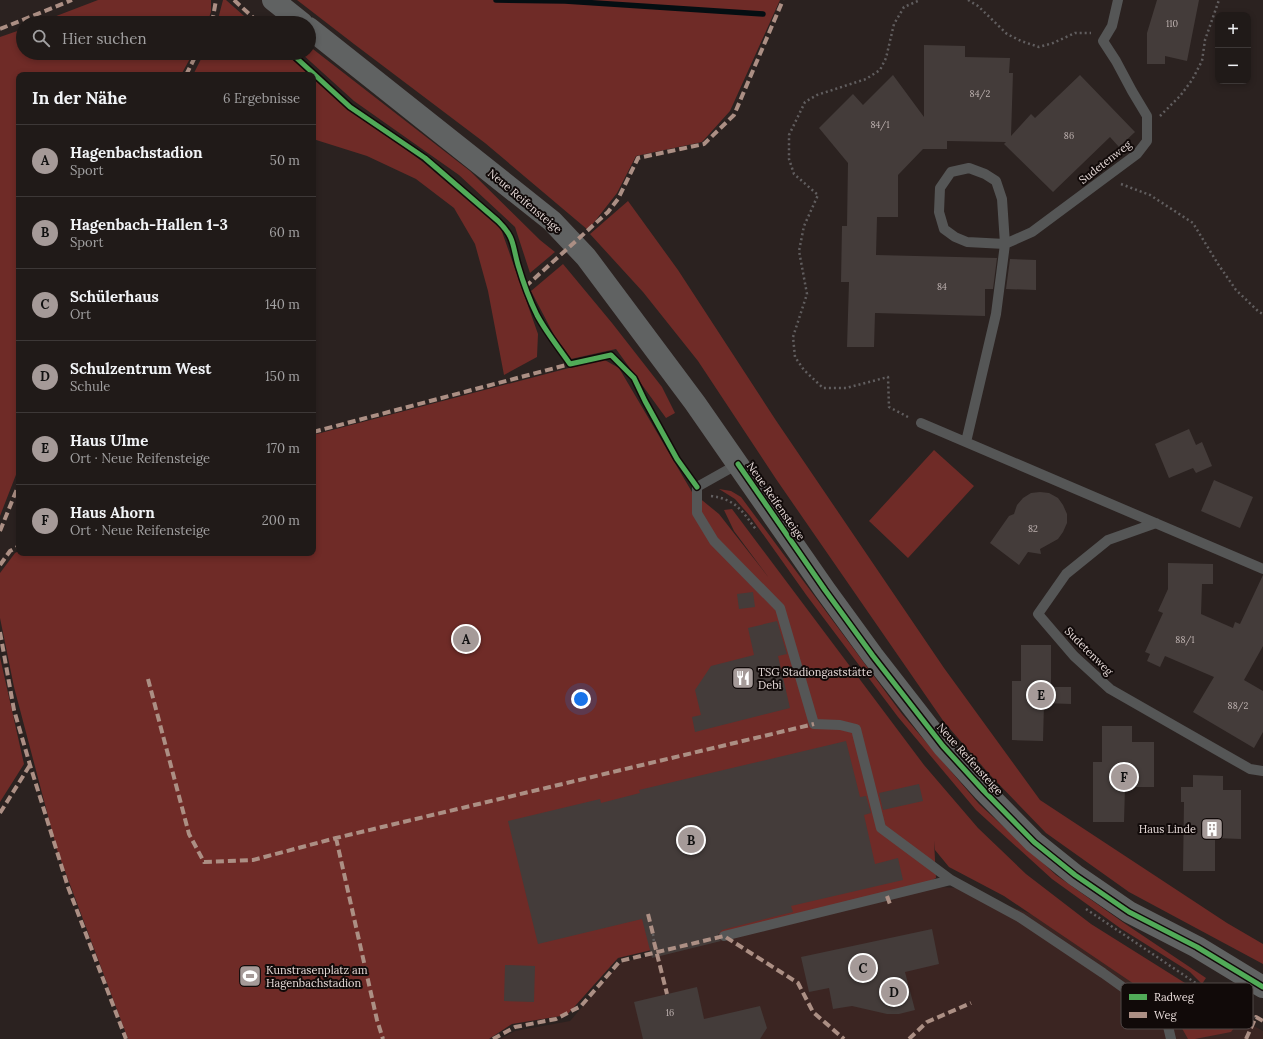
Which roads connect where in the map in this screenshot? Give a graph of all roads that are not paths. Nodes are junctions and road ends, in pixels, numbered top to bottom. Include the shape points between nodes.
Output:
1 (273, 0) edge
2 (1118, 0) edge
3 (293, 16) edge
4 (316, 34) edge
5 (1005, 244) junction
6 (922, 423) road end
7 (966, 442) junction
8 (738, 464) junction
9 (1156, 522) junction
10 (1263, 569) edge
11 (1263, 770) edge
12 (951, 880) junction
13 (724, 936) dead end
14 (1121, 986) edge
15 (1263, 987) edge
16 (1169, 1029) edge
17 (1171, 1039) edge

1 - 3 main road
2 - 5 lane, Sudetenweg via 1112,26 1103,41 1147,116 1147,141 1137,154 1032,232
4 - 8 main road, Neue Reifensteige via 552,221 586,257
5 - 5 lane, Sudetenweg via 967,242 944,229 939,212 940,188 952,172 969,168 996,181 1002,199
5 - 7 lane, Sudetenweg via 996,314
6 - 7 lane
7 - 9 lane
8 - 12 lane via 697,487 697,513 714,541 780,608 814,724 840,725 856,729 881,828
8 - 15 main road, Neue Reifensteige via 825,590 943,746 1034,842 1075,875 1129,912
9 - 10 lane
9 - 11 lane, Sudetenweg via 1108,540 1066,574 1038,614 1074,656 1110,690 1250,769
12 - 13 lane
12 - 14 lane via 1021,918
16 - 17 lane

